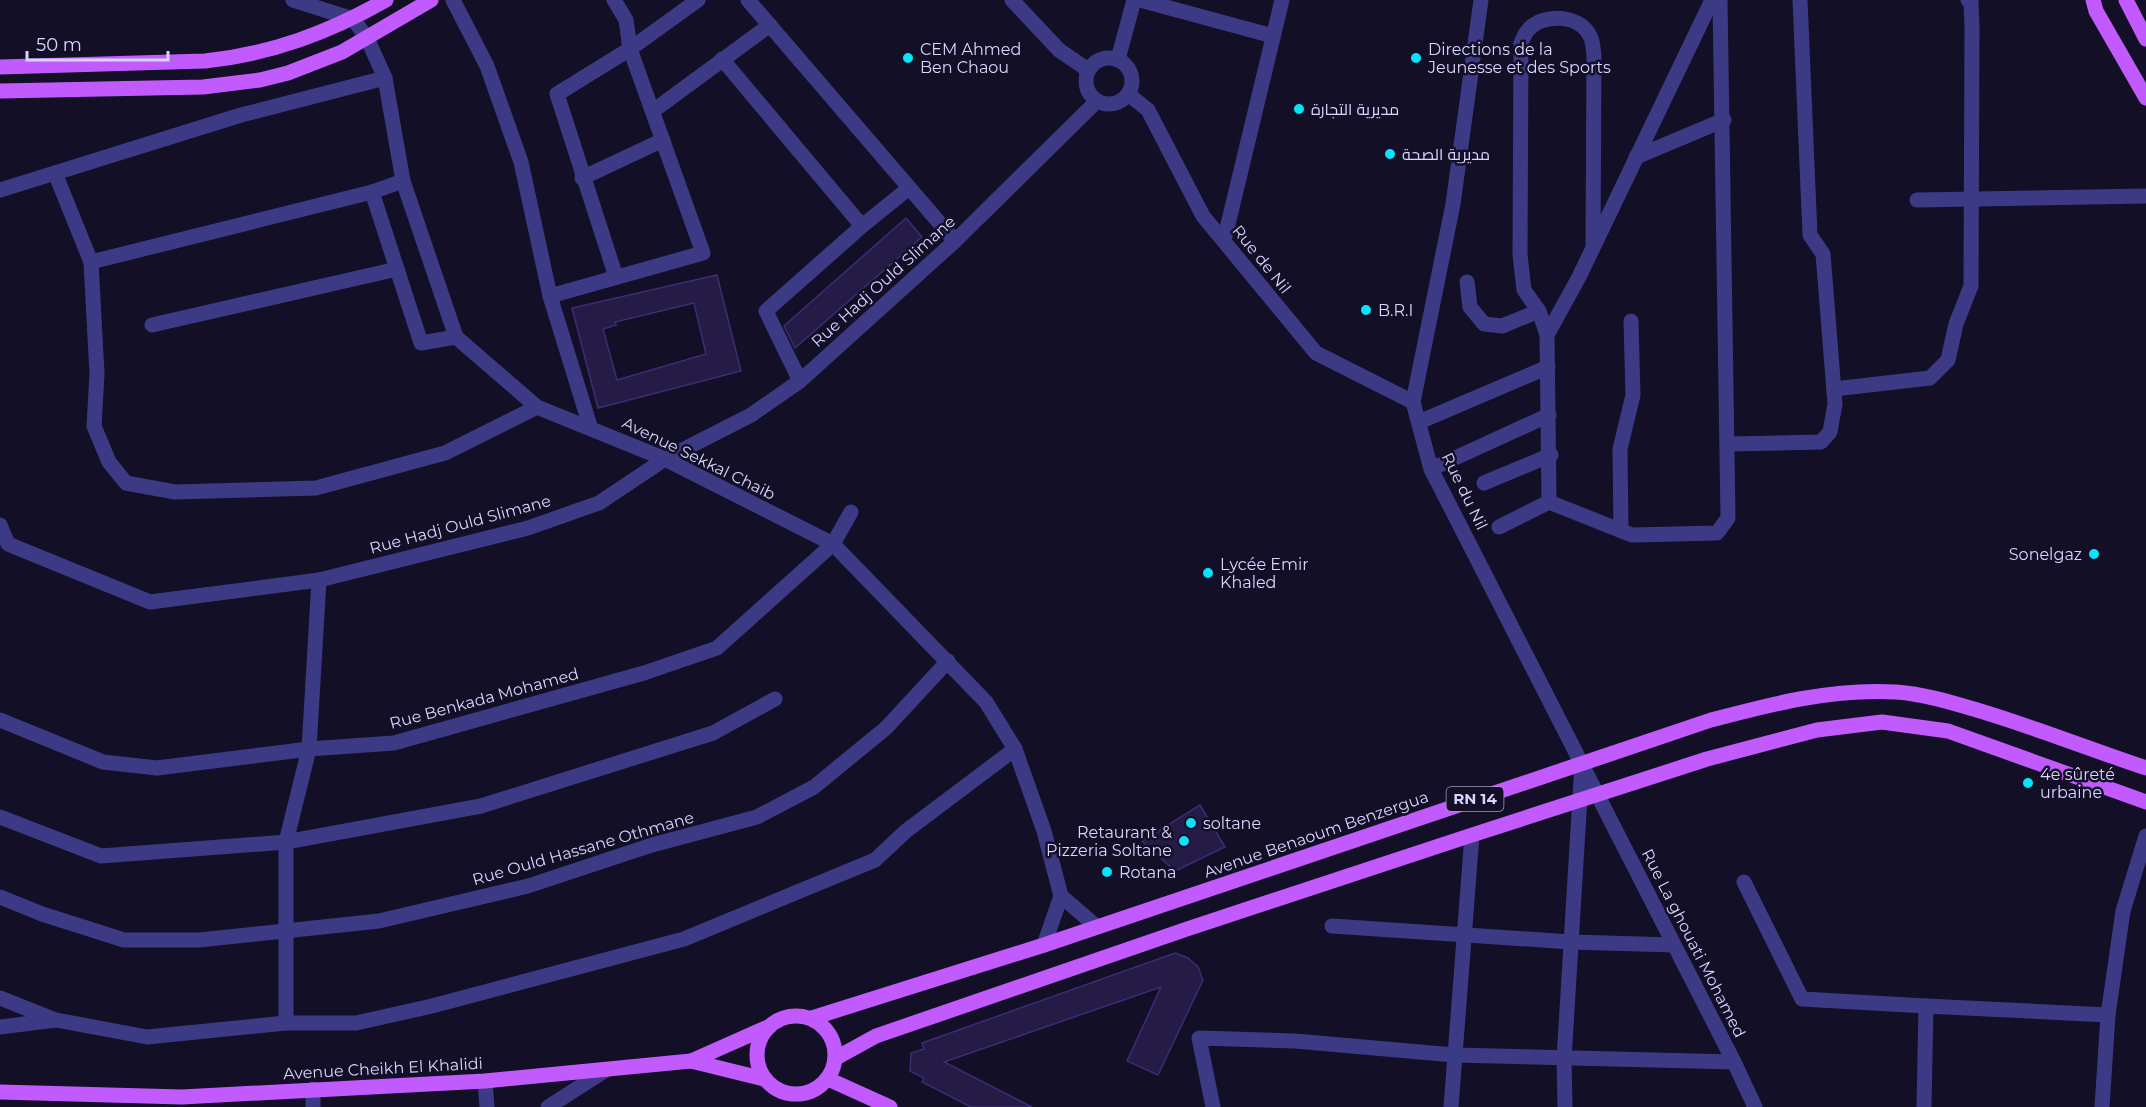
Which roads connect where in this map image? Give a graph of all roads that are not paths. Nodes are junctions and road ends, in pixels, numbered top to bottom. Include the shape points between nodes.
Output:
1 (293, 0) edge
2 (386, 0) edge
3 (430, 0) edge
4 (453, 0) edge
5 (614, 0) edge
6 (698, 0) edge
7 (748, 0) edge
8 (1012, 0) edge
9 (1134, 0) edge
10 (1140, 0) edge
11 (1282, 0) edge
12 (1481, 0) edge
13 (1712, 0) edge
14 (1719, 0) edge
15 (1800, 0) edge
16 (1968, 0) edge
17 (2093, 0) edge
18 (2126, 0) edge
19 (353, 19) junction
20 (2141, 21) edge
21 (770, 25) junction
22 (1273, 36) junction
23 (367, 39) junction
24 (2146, 39) edge
25 (630, 49) junction
26 (722, 59) junction
27 (1118, 59) junction
28 (0, 67) edge
29 (1088, 70) junction
30 (385, 78) junction
31 (0, 92) edge
32 (1128, 94) junction
33 (2146, 98) edge
34 (1097, 101) junction
35 (653, 111) junction
36 (1724, 120) junction
37 (663, 140) junction
38 (1636, 157) junction
39 (56, 173) junction
40 (582, 178) junction
41 (403, 181) junction
42 (909, 188) junction
43 (0, 190) edge
44 (372, 192) junction
45 (2146, 196) edge
46 (1971, 199) junction
47 (1917, 200) dead end
48 (862, 226) junction
49 (956, 241) junction
50 (1224, 241) junction
51 (1593, 247) junction
52 (91, 262) junction
53 (397, 269) junction
54 (616, 277) junction
55 (1467, 282) dead end
56 (549, 296) junction
57 (1539, 311) junction
58 (1631, 321) dead end
59 (152, 326) dead end
60 (1547, 335) junction
61 (456, 337) junction
62 (1548, 367) junction
63 (800, 381) junction
64 (1834, 389) junction
65 (1413, 402) junction
66 (537, 407) junction
67 (1549, 415) junction
68 (1419, 422) junction
69 (590, 426) junction
70 (1728, 444) junction
71 (1551, 455) junction
72 (664, 459) junction
73 (1431, 469) junction
74 (1484, 483) dead end
75 (1549, 502) junction
76 (851, 512) dead end
77 (0, 525) edge
78 (1499, 527) dead end
79 (1621, 531) junction
80 (833, 544) junction
81 (319, 580) junction
82 (948, 662) junction
83 (775, 699) dead end
84 (0, 720) edge
85 (309, 749) junction
86 (1015, 749) junction
87 (1582, 764) junction
88 (2145, 766) edge
89 (1599, 796) junction
90 (1578, 802) junction
91 (2146, 802) edge
92 (0, 817) edge
93 (1472, 835) junction
94 (2146, 836) edge
95 (286, 842) junction
96 (1744, 882) dead end
97 (1060, 896) junction
98 (0, 897) edge
99 (1332, 926) dead end
100 (1097, 927) junction
101 (284, 931) junction
102 (1464, 935) junction
103 (1571, 942) junction
104 (1044, 945) junction
105 (1674, 945) junction
106 (0, 998) edge
107 (1926, 1006) junction
108 (2108, 1015) junction
109 (812, 1018) junction
110 (56, 1020) junction
111 (286, 1023) junction
112 (0, 1027) edge
113 (768, 1027) junction
114 (1454, 1055) junction
115 (836, 1058) junction
116 (1564, 1059) junction
117 (691, 1061) junction
118 (1734, 1062) junction
119 (606, 1070) junction
120 (764, 1079) junction
121 (828, 1079) junction
122 (485, 1081) junction
123 (313, 1089) junction
124 (0, 1092) edge
125 (182, 1102) edge
126 (313, 1107) edge
127 (487, 1107) edge
128 (548, 1107) edge
129 (890, 1107) edge
130 (1213, 1107) edge
131 (1450, 1107) edge
132 (1565, 1107) edge
133 (1755, 1107) edge
134 (1924, 1107) edge
135 (2102, 1107) edge

1 - 19 street
2 - 19 main road
3 - 23 main road
4 - 56 street via 487,66 521,162
5 - 25 street via 626,20
6 - 25 street
7 - 21 street
8 - 29 street via 1059,50
9 - 27 street
10 - 22 street
11 - 22 street
12 - 65 street, Rue du Nil via 1453,204
13 - 38 street
14 - 36 street
15 - 64 street via 1810,234 1823,254
16 - 46 street via 1972,27
17 - 33 main road
18 - 20 main road
19 - 23 street
19 - 28 main road via 296,43 236,58
20 - 24 main road
21 - 26 street
21 - 42 street
22 - 50 street
23 - 30 street
23 - 31 main road via 288,73 231,85
25 - 35 street
25 - 40 street via 557,94
26 - 35 street
26 - 48 street
27 - 29 street via 1103,58
27 - 32 street via 1132,77
29 - 34 street via 1087,90
30 - 39 street via 241,115
30 - 41 street
32 - 34 street via 1112,104
32 - 50 street, Rue de Nil via 1148,110 1203,216
34 - 49 street, Rue Hadj Ould Slimane
35 - 37 street
36 - 38 street
36 - 70 street
37 - 40 street
37 - 54 street via 703,253
38 - 51 street
39 - 43 street
39 - 52 street
40 - 54 street
41 - 44 street
41 - 61 street
42 - 48 street
42 - 49 street
44 - 52 street
44 - 53 street
45 - 46 street
46 - 47 street
46 - 64 street via 1971,286 1956,324 1948,360 1930,378
48 - 63 street via 766,311
49 - 63 street, Rue Hadj Ould Slimane
50 - 65 street, Rue de Nil via 1316,353
51 - 57 street via 1594,55 1590,36 1580,24 1560,18 1545,20 1528,30 1521,43 1520,255 1524,290
51 - 60 street
52 - 66 street via 97,374 94,426 109,462 126,483 175,492 316,488 445,453
53 - 59 street
53 - 61 street via 422,343
54 - 56 street
55 - 57 street via 1470,307 1484,324 1502,326
56 - 69 street
57 - 60 street
58 - 79 street via 1632,395 1620,448
60 - 62 street
61 - 66 street, Avenue Sekkal Chaib
62 - 67 street
62 - 68 street
63 - 72 street, Rue Hadj Ould Slimane via 750,415
64 - 70 street via 1830,432 1821,442
65 - 68 street, Rue du Nil
66 - 69 street, Avenue Sekkal Chaib
67 - 71 street
67 - 73 street
68 - 73 street, Rue du Nil
69 - 72 street, Avenue Sekkal Chaib
70 - 79 street via 1728,518 1717,533 1632,535
71 - 74 street
71 - 75 street
72 - 80 street, Avenue Sekkal Chaib
72 - 81 street, Rue Hadj Ould Slimane via 599,503 528,528
73 - 87 street, Rue du Nil
75 - 78 street
75 - 79 street
76 - 80 street, Rue Benkada Mohamed
77 - 81 street, Rue Hadj Ould Slimane via 8,544 150,602
80 - 82 street, Avenue Sekkal Chaib
80 - 85 street, Rue Benkada Mohamed via 717,648 644,673 394,742
81 - 85 street
82 - 86 street, Avenue Sekkal Chaib via 986,702
82 - 101 street, Rue Ould Hassane Othmane via 886,728 843,764 814,787 757,817 652,845 528,886 379,921
83 - 95 street via 713,733 481,806
84 - 85 street, Rue Benkada Mohamed via 103,762 157,768
85 - 95 street
86 - 97 street, Avenue Sekkal Chaib via 1044,831
86 - 111 street via 906,831 875,860 684,939 356,1023
87 - 88 main road, Avenue Benaoum Benzergua / RN 14 via 1711,720 1794,698 1897,692 1936,698 2015,721
87 - 89 street, Rue du Nil
87 - 90 street
87 - 100 main road, Avenue Benaoum Benzergua / RN 14
89 - 90 main road, RN 14
89 - 91 main road, RN 14 via 1707,759 1806,733 1882,722 1948,731
89 - 105 street, Rue La ghouati Mohamed
90 - 93 main road, RN 14
90 - 103 street
92 - 95 street via 101,856
93 - 102 street
93 - 115 main road, RN 14 via 876,1036
94 - 108 street via 2123,910
95 - 101 street
96 - 107 street via 1802,999
97 - 100 street
97 - 104 street
98 - 101 street, Rue Ould Hassane Othmane via 124,940 199,940
99 - 102 street
100 - 104 main road, Avenue Benaoum Benzergua / RN 14
101 - 111 street
102 - 103 street
102 - 114 street
103 - 105 street
103 - 116 street
104 - 109 main road, Avenue Benaoum Benzergua / RN 14
105 - 118 street, Rue La ghouati Mohamed
106 - 110 street
107 - 108 street
107 - 134 street
108 - 135 street
109 - 113 main road via 789,1016
109 - 115 main road via 828,1030
110 - 111 street via 147,1037
110 - 112 street
113 - 117 main road
113 - 120 main road via 757,1052
114 - 116 street
114 - 130 street via 1295,1041 1199,1038
114 - 131 street
115 - 121 main road
116 - 118 street
116 - 132 street
117 - 119 main road, Avenue Cheikh El Khalidi
117 - 120 main road, Avenue Cheikh El Khalidi
118 - 133 street, Rue La ghouati Mohamed
119 - 122 main road, Avenue Cheikh El Khalidi
119 - 128 street
120 - 121 main road via 782,1092 804,1094 818,1089
121 - 129 main road
122 - 123 main road, Avenue Cheikh El Khalidi
122 - 127 street
123 - 125 main road, Avenue Cheikh El Khalidi
123 - 126 street
124 - 125 main road, Avenue Cheikh El Khalidi

